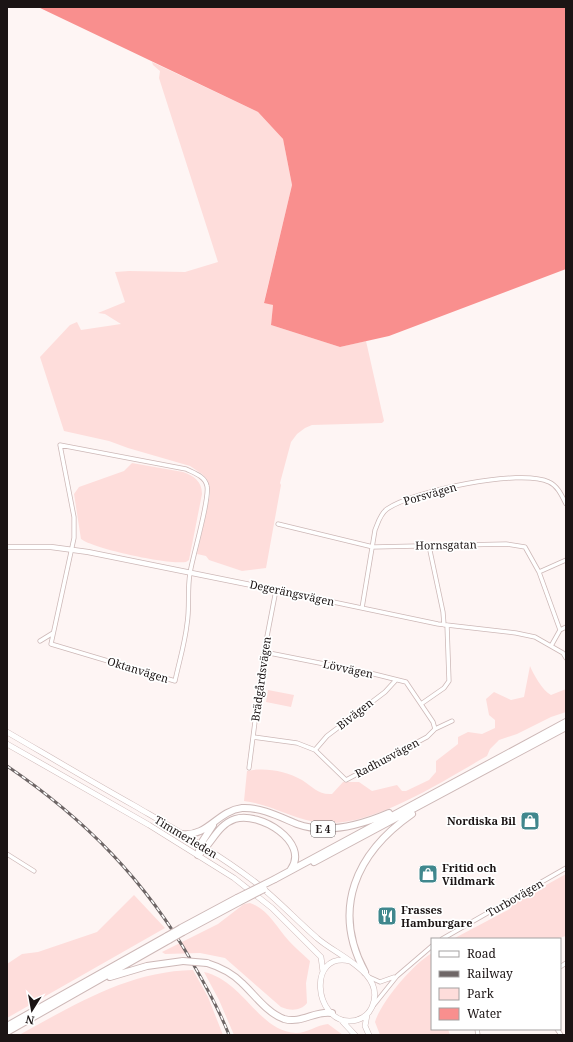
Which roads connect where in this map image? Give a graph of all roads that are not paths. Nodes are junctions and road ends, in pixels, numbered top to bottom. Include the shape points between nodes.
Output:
1 (566, 504) edge
2 (278, 524) dead end
3 (429, 546) junction
4 (7, 547) edge
5 (373, 547) junction
6 (72, 550) junction
7 (566, 560) edge
8 (190, 572) junction
9 (539, 572) junction
10 (276, 590) junction
11 (362, 608) junction
12 (446, 625) junction
13 (566, 627) edge
14 (560, 630) junction
15 (53, 633) junction
16 (40, 641) dead end
17 (551, 646) junction
18 (264, 652) junction
19 (566, 658) edge
20 (396, 680) junction
21 (421, 704) junction
22 (452, 721) dead end
23 (566, 722) edge
24 (566, 727) edge
25 (435, 729) junction
26 (7, 732) edge
27 (253, 737) junction
28 (7, 744) edge
29 (315, 750) junction
30 (249, 768) dead end
31 (444, 793) junction
32 (429, 795) junction
33 (217, 820) junction
34 (182, 834) junction
35 (200, 845) junction
36 (206, 848) junction
37 (7, 854) edge
38 (198, 855) junction
39 (566, 868) edge
40 (34, 871) dead end
41 (290, 871) junction
42 (276, 880) junction
43 (168, 938) junction
44 (444, 938) edge
45 (431, 947) edge
46 (350, 961) junction
47 (323, 973) junction
48 (366, 974) junction
49 (397, 976) junction
50 (93, 984) junction
51 (372, 1009) junction
52 (332, 1013) junction
53 (368, 1014) junction
54 (340, 1018) junction
55 (7, 1026) edge
56 (7, 1032) edge
57 (355, 1035) edge
58 (369, 1035) edge

1 - 5 street, Porsvägen via 550,482 520,479 467,483 416,496 385,510 375,530
2 - 5 street, Hornsgatan
3 - 5 street, Hornsgatan
3 - 9 street, Hornsgatan via 516,544 525,547
3 - 12 street
4 - 6 street, Degerängsvägen via 51,547
5 - 11 street, Porsvägen
6 - 8 street, Degerängsvägen
6 - 8 street via 74,517 60,445 186,469 202,477 207,486 206,501
6 - 15 street
7 - 9 street
8 - 10 street, Degerängsvägen
8 - 15 street, Oktanvägen via 187,626 175,681 51,644
9 - 14 street, Hornsgatan
10 - 11 street, Degerängsvägen
10 - 18 street, Brädgårdsvägen
11 - 12 street, Degerängsvägen
12 - 17 street, Degerängsvägen via 516,633 535,637
12 - 21 street via 449,681 444,688
13 - 14 street
14 - 17 street
15 - 16 street
17 - 19 street, Degerängsvägen via 563,653
18 - 20 street, Lövvägen
18 - 27 street, Brädgårdsvägen
20 - 21 street, Lövvägen via 406,682
20 - 29 street, Bivägen via 327,736
21 - 25 street
22 - 25 street, Radhusvägen
23 - 32 highway, E 4
24 - 31 highway, E 4
25 - 29 street, Radhusvägen via 427,737 346,780
26 - 34 main road, Timmerleden
27 - 29 street, Radhusvägen via 297,743
27 - 30 street, Brädgårdsvägen
28 - 38 main road, Timmerleden
31 - 42 highway, E 4
31 - 48 highway, E 4 via 389,832 371,852 358,874 351,895 349,925 354,948
32 - 33 highway, E 4 via 384,815 333,829 308,827 266,811 250,808 234,810
32 - 41 highway, E 4
33 - 34 highway, E 4 via 199,833
33 - 35 highway, E 4
34 - 35 main road, Timmerleden
35 - 36 main road, Timmerleden
35 - 38 highway, E 4
36 - 38 highway
36 - 41 highway via 226,822 240,817 256,818 276,829 293,847 295,859
36 - 46 main road, Timmerleden via 256,882 317,938
37 - 40 street
38 - 47 main road, Timmerleden via 234,878 282,918 321,957
39 - 44 street, Turbovägen
41 - 42 highway, E 4
42 - 43 highway, E 4, bridge
43 - 50 highway, E 4
43 - 55 highway, E 4
45 - 49 street
46 - 47 main road via 333,963
46 - 48 main road
47 - 52 main road via 320,992
48 - 49 street via 376,981 383,982
48 - 51 main road via 374,993
49 - 51 street
50 - 52 highway, E 4, bridge via 141,967 184,961 207,963 237,978 280,1017 298,1020 321,1012
50 - 56 highway, E 4
51 - 53 main road
52 - 54 main road
53 - 54 main road via 355,1021
53 - 58 main road via 365,1026
54 - 57 main road

